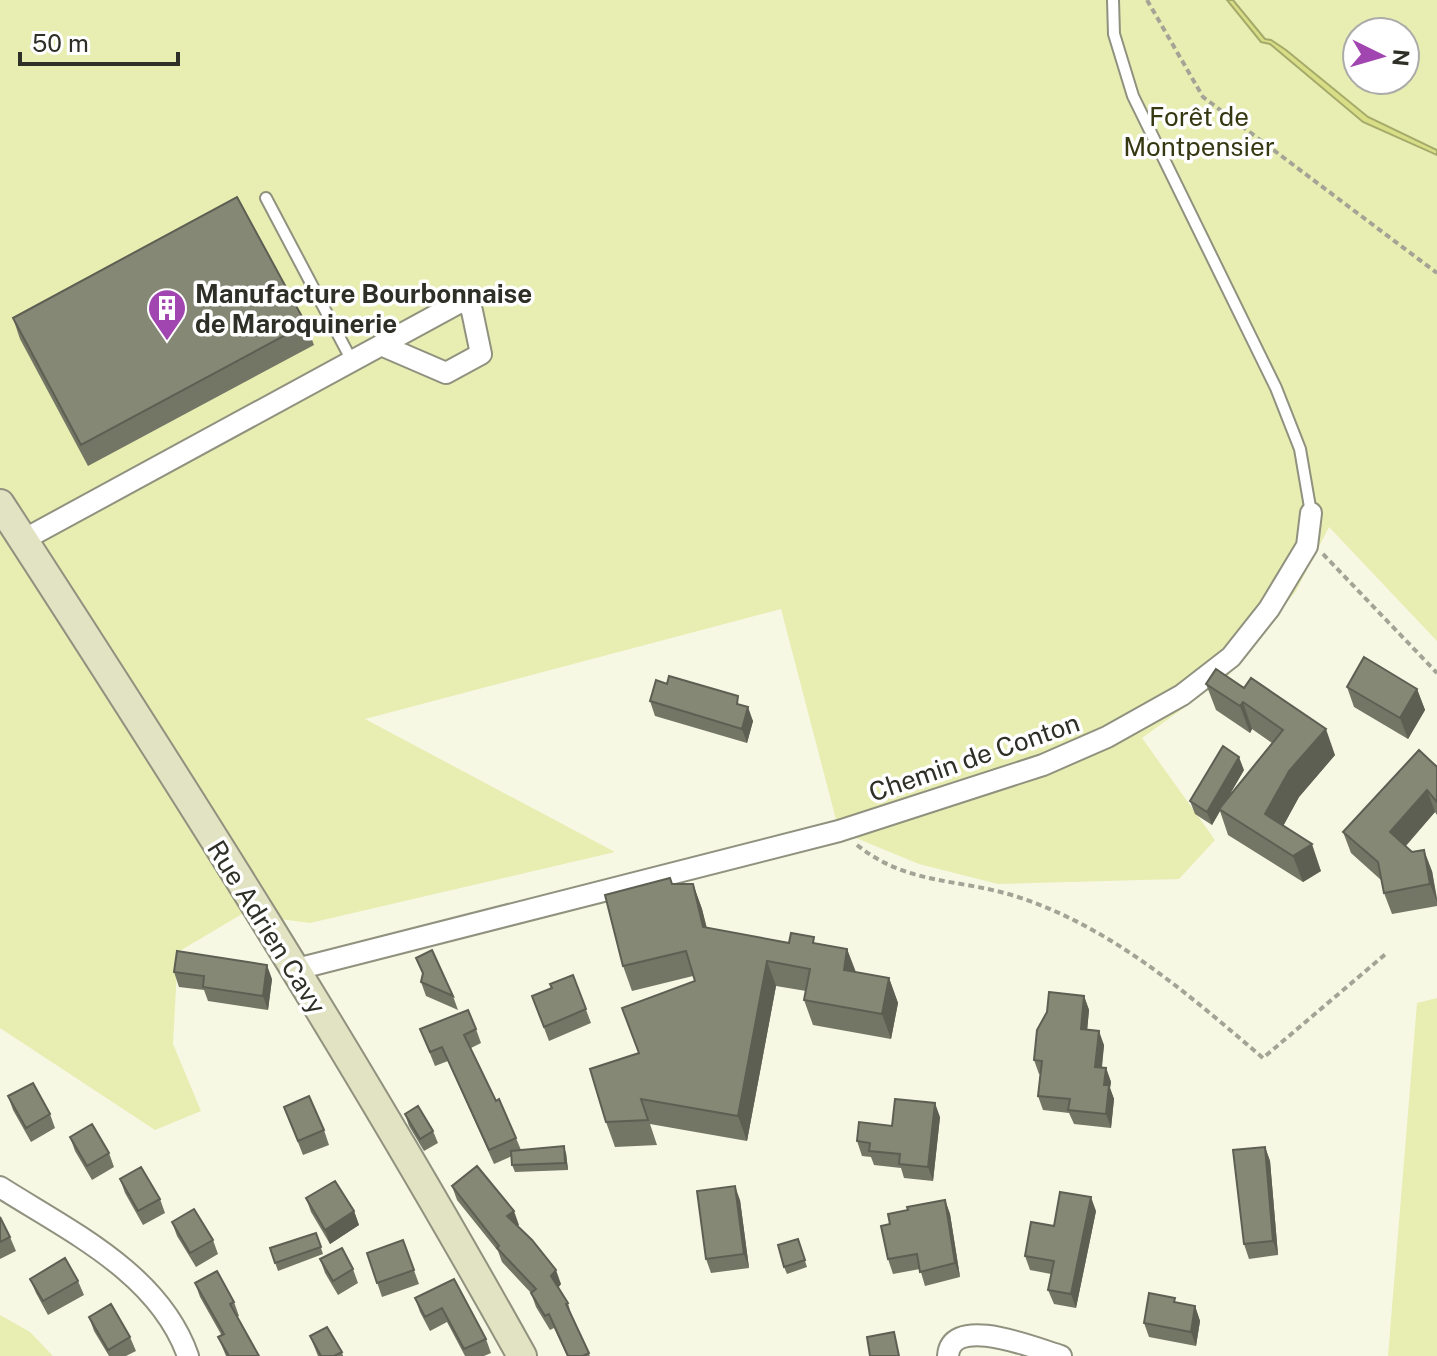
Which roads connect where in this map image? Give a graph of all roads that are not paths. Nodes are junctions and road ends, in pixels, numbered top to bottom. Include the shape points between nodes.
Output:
1 (1113, 0) edge
2 (266, 198) dead end
3 (381, 345) junction
4 (352, 361) junction
5 (0, 504) edge
6 (1311, 513) joint
7 (23, 540) junction
8 (293, 970) junction
9 (0, 1187) edge
10 (188, 1356) edge
11 (522, 1356) edge
12 (948, 1356) edge
13 (1061, 1356) edge

1 - 6 lane, Chemin de Conton via 1114,34 1133,96 1276,388 1300,449
2 - 4 lane
3 - 3 street via 466,299 481,354 446,373
3 - 4 street
4 - 7 street
5 - 7 main road, Rue Adrien Cavy
6 - 8 street, Chemin de Conton via 1307,546 1269,609 1231,657 1182,695 1107,737 1043,765 839,831
7 - 8 main road, Rue Adrien Cavy
8 - 11 main road, Rue Adrien Cavy via 434,1197
9 - 10 street via 111,1258 143,1286 168,1317
12 - 13 street via 961,1336 978,1333

